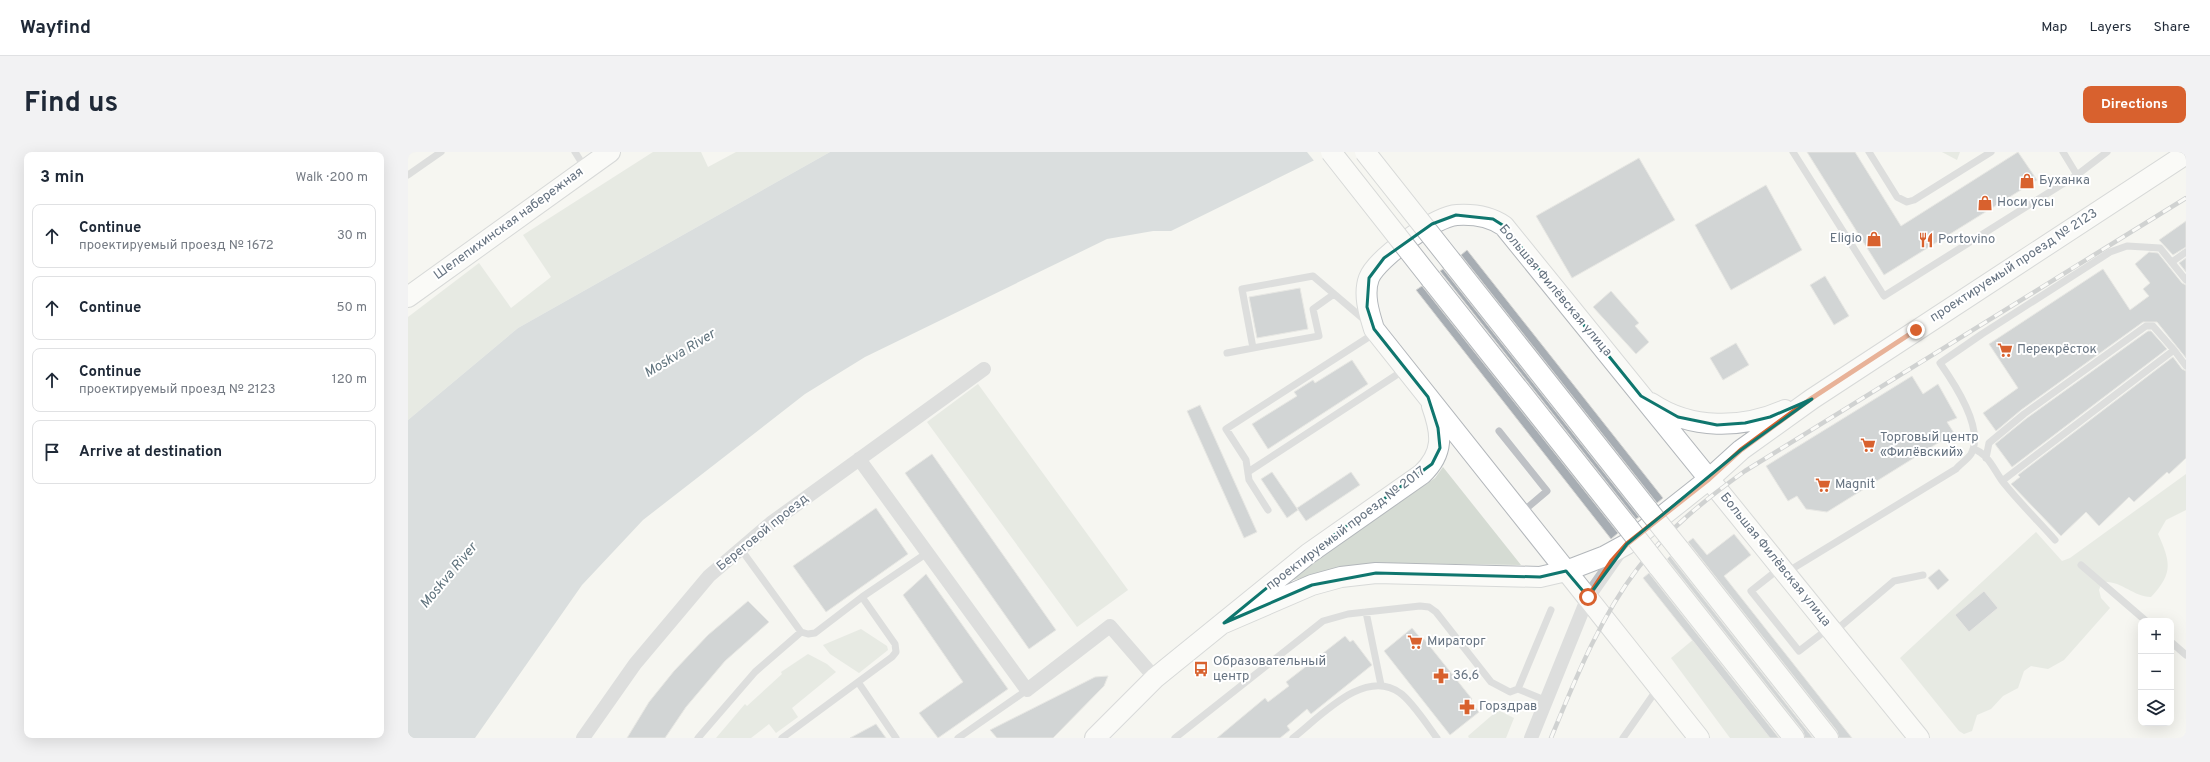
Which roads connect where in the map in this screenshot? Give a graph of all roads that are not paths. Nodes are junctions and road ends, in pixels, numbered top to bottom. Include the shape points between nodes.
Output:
1 (441, 152) edge
2 (610, 152) edge
3 (1331, 152) edge
4 (1364, 152) edge
5 (1793, 152) edge
6 (1868, 152) edge
7 (1991, 152) edge
8 (2063, 152) edge
9 (2107, 152) edge
10 (2186, 154) edge
11 (580, 160) edge
12 (408, 175) edge
13 (2077, 175) junction
14 (2186, 252) edge
15 (2172, 262) junction
16 (2186, 280) edge
17 (1334, 294) junction
18 (408, 297) edge
19 (1375, 330) junction
20 (1253, 348) junction
21 (2174, 350) junction
22 (1227, 353) dead end
23 (2186, 366) edge
24 (984, 369) dead end
25 (1406, 369) junction
26 (1642, 396) junction
27 (1428, 397) junction
28 (1812, 398) junction
29 (1499, 431) dead end
30 (1973, 449) junction
31 (1986, 458) junction
32 (859, 459) junction
33 (1248, 472) junction
34 (1709, 479) junction
35 (2002, 481) junction
36 (1268, 510) dead end
37 (1521, 514) junction
38 (1627, 535) junction
39 (2055, 540) dead end
40 (740, 548) junction
41 (927, 553) junction
42 (2080, 565) dead end
43 (1566, 571) junction
44 (1783, 571) junction
45 (1923, 575) dead end
46 (862, 597) junction
47 (1588, 597) junction
48 (1551, 610) dead end
49 (1366, 612) junction
50 (2142, 618) edge
51 (1224, 624) junction
52 (1831, 630) junction
53 (801, 632) junction
54 (2174, 645) edge
55 (2186, 655) edge
56 (1155, 678) junction
57 (858, 682) junction
58 (1381, 685) junction
59 (1518, 688) junction
60 (1027, 690) junction
61 (1653, 695) dead end
62 (1547, 701) junction
63 (583, 738) edge
64 (698, 738) edge
65 (782, 738) edge
66 (896, 738) edge
67 (958, 738) edge
68 (1095, 738) edge
69 (1176, 738) edge
70 (1293, 738) edge
71 (1437, 738) edge
72 (1531, 738) edge
73 (1623, 738) edge
74 (1699, 738) edge
75 (1794, 738) edge
76 (1828, 738) edge
77 (1919, 738) edge

1 - 12 lane
2 - 11 street, Шелепихинская набережная
3 - 38 street, bridge via 1431,278
4 - 76 street, bridge
5 - 13 lane via 1884,296
6 - 7 lane via 1897,197 1907,202
8 - 13 lane
9 - 13 lane
10 - 28 street, проектируемый проезд № 2123
11 - 18 street, Шелепихинская набережная
14 - 15 lane
15 - 16 lane
15 - 30 lane via 2160,248 2128,246 2110,252 1940,363 1965,404 1972,425 1975,443
17 - 19 lane
17 - 20 lane via 1313,309 1319,336
17 - 20 lane via 1313,276 1242,290
19 - 25 street, Большая Филёвская улица
19 - 26 street, Большая Филёвская улица via 1367,307 1369,278 1384,258 1432,224 1456,215 1493,218 1504,226
19 - 33 lane via 1226,429 1246,460
20 - 22 lane
21 - 23 lane
21 - 31 lane via 2153,326 2146,326 2024,414 1989,443
21 - 35 lane
24 - 32 street, Береговой проезд
25 - 27 street, Большая Филёвская улица
25 - 33 lane
26 - 28 street via 1658,408 1678,417 1717,425 1770,417
26 - 34 street, Большая Филёвская улица
27 - 37 street, Большая Филёвская улица
27 - 51 street, проектируемый проезд № 2017 via 1438,428 1440,448 1432,464 1422,474 1308,554
28 - 34 street, проектируемый проезд № 2123 via 1741,450
29 - 37 lane via 1547,490
30 - 31 lane via 1979,450
30 - 44 lane via 1956,469
31 - 35 lane
32 - 40 street, Береговой проезд
32 - 41 street
33 - 36 lane via 1249,480
34 - 38 street, проектируемый проезд № 2123
34 - 44 street, Большая Филёвская улица
35 - 39 lane
37 - 43 street, Большая Филёвская улица
38 - 43 street, проектируемый проезд № 2017 via 1605,556
38 - 47 street
38 - 75 street, bridge via 1658,566
40 - 53 lane
40 - 63 street, Береговой проезд via 709,576 635,664
41 - 46 lane
41 - 60 street
42 - 50 lane
43 - 47 street, Большая Филёвская улица
43 - 51 street, проектируемый проезд № 2017 via 1540,577 1376,573 1341,577 1312,585
44 - 52 street, Большая Филёвская улица
44 - 52 lane via 1751,591 1799,651
45 - 52 lane via 1894,581
46 - 53 lane via 815,633
46 - 57 lane via 895,644 896,652
47 - 62 street
47 - 74 street, Большая Филёвская улица
48 - 59 lane
49 - 58 lane
49 - 59 lane via 1430,607 1493,685 1510,692
49 - 69 lane via 1341,615 1323,622
51 - 56 street, проектируемый проезд № 2017
52 - 77 street, Большая Филёвская улица
53 - 64 lane via 755,672
54 - 55 lane
56 - 60 street via 1110,626
56 - 68 street, проектируемый проезд № 2017
57 - 65 lane
57 - 66 lane
58 - 70 lane via 1355,690
58 - 71 lane via 1402,693
59 - 62 lane
60 - 67 lane
61 - 73 lane
62 - 72 street

